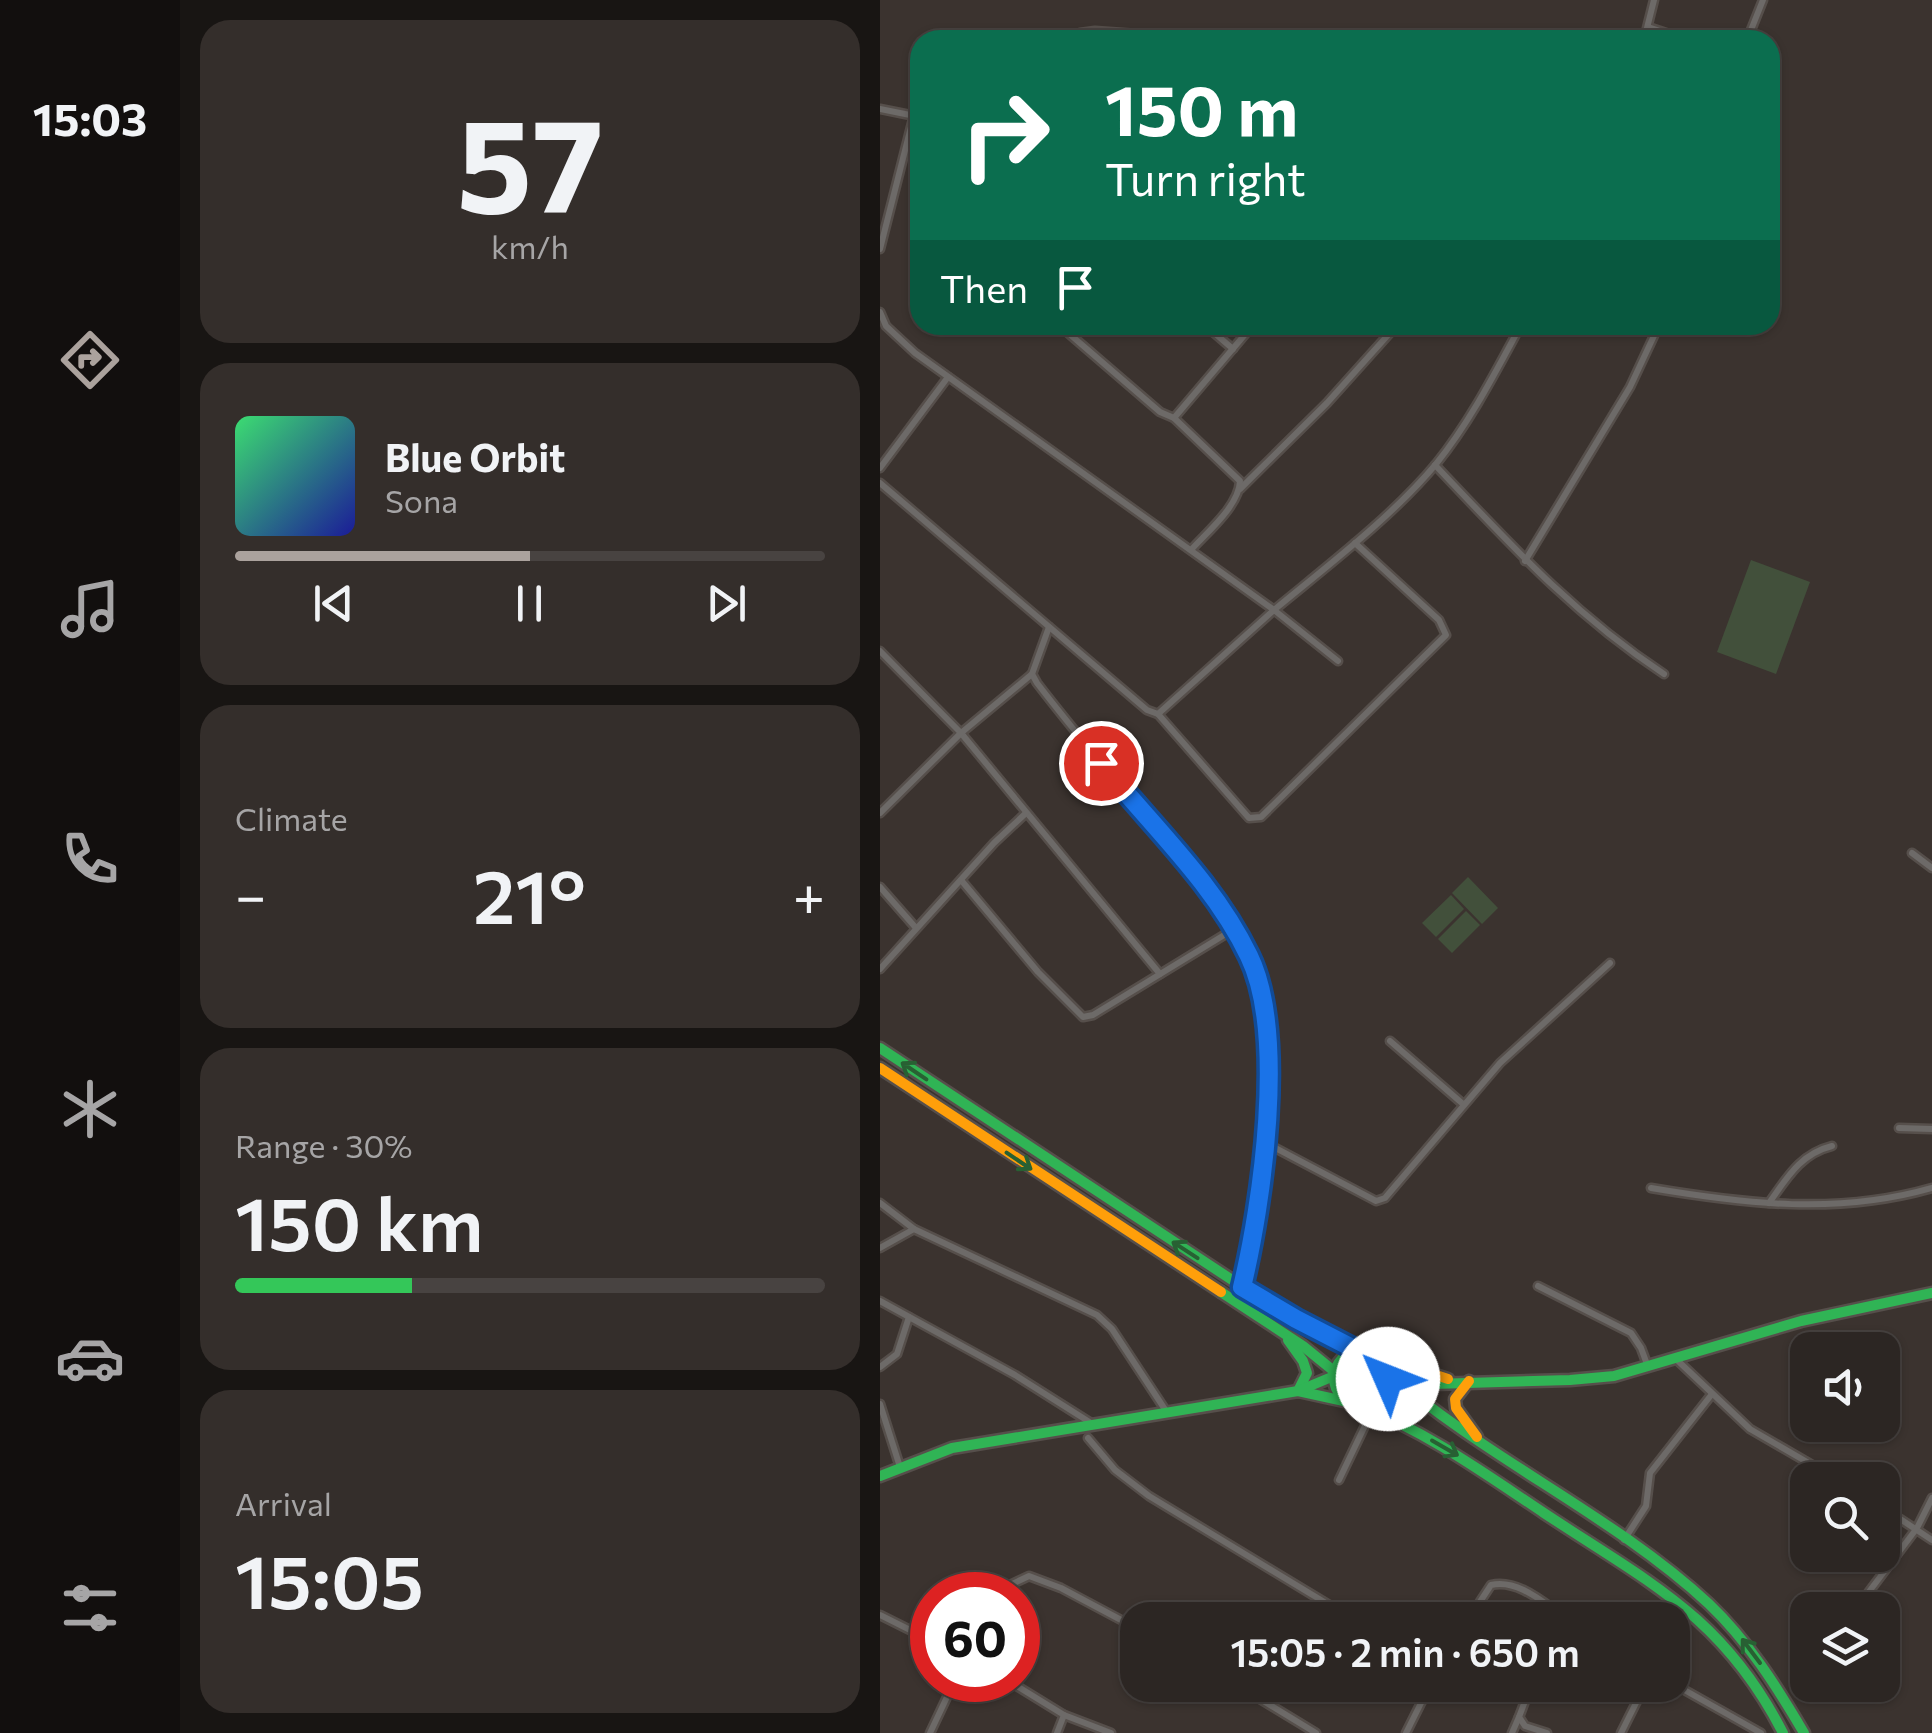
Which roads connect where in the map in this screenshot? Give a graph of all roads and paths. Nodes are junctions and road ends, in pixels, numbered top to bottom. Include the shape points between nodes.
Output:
1 (1654, 0) edge
2 (1763, 0) edge
3 (1648, 27) junction
4 (1647, 30) edge
5 (1657, 30) edge
6 (1751, 30) edge
7 (880, 109) edge
8 (910, 115) edge
9 (910, 141) edge
10 (880, 249) edge
11 (880, 312) edge
12 (1071, 335) edge
13 (1217, 335) edge
14 (1245, 335) edge
15 (1389, 335) edge
16 (1516, 335) edge
17 (1654, 335) edge
18 (1233, 349) junction
19 (948, 376) junction
20 (1174, 418) junction
21 (1434, 466) junction
22 (880, 468) edge
23 (880, 483) edge
24 (1240, 489) junction
25 (1355, 543) junction
26 (1192, 550) junction
27 (1526, 561) junction
28 (1274, 610) junction
29 (1049, 627) junction
30 (880, 651) edge
31 (1338, 661) dead end
32 (1032, 674) junction
33 (1664, 674) dead end
34 (1158, 714) junction
35 (961, 733) junction
36 (880, 813) edge
37 (1026, 813) junction
38 (1912, 853) dead end
39 (1932, 868) edge
40 (961, 880) junction
41 (880, 887) edge
42 (916, 928) junction
43 (1234, 929) junction
44 (1610, 963) dead end
45 (880, 969) edge
46 (1160, 974) junction
47 (1390, 1041) dead end
48 (880, 1048) edge
49 (880, 1068) edge
50 (1463, 1104) junction
51 (1899, 1128) dead end
52 (1932, 1130) edge
53 (1264, 1142) junction
54 (1832, 1146) dead end
55 (1651, 1188) dead end
56 (1932, 1188) edge
57 (880, 1203) edge
58 (1768, 1204) junction
59 (914, 1229) junction
60 (880, 1248) edge
61 (1538, 1286) dead end
62 (1242, 1287) junction
63 (1932, 1293) edge
64 (880, 1301) edge
65 (910, 1317) junction
66 (1284, 1335) junction
67 (1360, 1352) junction
68 (1373, 1354) junction
69 (1677, 1360) junction
70 (880, 1367) edge
71 (1648, 1368) junction
72 (1387, 1372) junction
73 (1334, 1374) junction
74 (1450, 1380) junction
75 (1469, 1380) junction
76 (1403, 1388) junction
77 (1298, 1391) junction
78 (1712, 1394) junction
79 (1378, 1397) junction
80 (880, 1404) edge
81 (1356, 1404) junction
82 (1373, 1410) junction
83 (1166, 1411) junction
84 (1091, 1423) junction
85 (1088, 1438) dead end
86 (1487, 1450) junction
87 (1807, 1462) edge
88 (900, 1467) junction
89 (880, 1476) edge
90 (1339, 1480) dead end
91 (1932, 1498) edge
92 (1900, 1518) edge
93 (1917, 1528) junction
94 (1624, 1540) junction
95 (1932, 1540) edge
96 (1651, 1559) junction
97 (1639, 1575) junction
98 (1040, 1580) edge
99 (1869, 1592) edge
100 (1324, 1602) edge
101 (1480, 1602) edge
102 (1541, 1602) edge
103 (880, 1615) edge
104 (1120, 1620) edge
105 (910, 1630) edge
106 (1690, 1695) edge
107 (1040, 1700) edge
108 (945, 1702) edge
109 (1266, 1702) edge
110 (1422, 1702) edge
111 (1525, 1702) edge
112 (1636, 1702) edge
113 (1064, 1715) junction
114 (1519, 1717) junction
115 (1744, 1729) edge
116 (930, 1733) edge
117 (1057, 1733) edge
118 (1111, 1733) edge
119 (1316, 1733) edge
120 (1406, 1733) edge
121 (1512, 1733) edge
122 (1547, 1733) edge
123 (1621, 1733) edge
124 (1761, 1733) edge
125 (1783, 1733) edge
126 (1804, 1733) edge

1 - 3 street
2 - 6 street
3 - 4 street
3 - 5 street
7 - 8 street
9 - 10 street
11 - 19 street via 886,326
12 - 20 street
13 - 18 street
14 - 18 street
15 - 24 street
16 - 21 street
17 - 27 street
18 - 20 street
19 - 22 street
19 - 26 street
20 - 24 street via 1240,481
21 - 25 street
21 - 27 street
23 - 29 street
24 - 26 street
25 - 28 street
25 - 34 street via 1439,620 1446,635 1261,817 1250,818
26 - 28 street
27 - 33 street via 1586,618
28 - 31 street
28 - 34 street
29 - 32 street
29 - 34 street
30 - 35 street
32 - 35 street
32 - 43 street
35 - 36 street
35 - 37 street
37 - 40 street
37 - 46 street
38 - 39 street
40 - 42 street
40 - 46 street via 1084,1016
41 - 42 street
42 - 45 street
43 - 46 street
43 - 53 street via 1264,1001
44 - 50 street
47 - 50 street
62 -> 48 main road
49 -> 66 main road
50 - 53 street via 1376,1201
51 - 52 street
53 - 62 street
54 - 58 street via 1799,1161
55 - 58 street
56 - 58 street via 1829,1206
57 - 59 street
59 - 60 street
59 - 83 street via 1097,1316
61 - 71 street via 1631,1334
62 - 67 main road
63 - 69 main road via 1788,1323
64 - 65 street
65 - 70 street via 897,1354
65 - 84 street
66 - 73 main road
66 - 77 main road via 1306,1367
67 - 68 main road
67 - 73 main road via 1346,1356
68 - 72 main road
68 - 74 main road
69 - 71 main road
69 - 78 street
71 - 75 main road via 1599,1378
72 - 76 main road
72 - 79 main road
73 - 77 main road
73 - 81 main road via 1338,1391
74 - 75 main road
74 - 76 main road
75 - 86 main road via 1456,1408
76 - 79 main road
76 - 86 main road
77 - 81 main road
77 - 83 main road
78 - 87 street via 1750,1429
78 - 94 street via 1650,1473 1646,1506
79 - 81 main road
80 - 88 street
81 - 82 main road
82 - 90 street
82 -> 97 main road via 1459,1456
83 - 84 main road
84 - 88 main road via 952,1448
85 - 100 street via 1150,1496
86 - 94 main road
88 - 89 main road
91 - 93 street
92 - 93 street
93 - 95 street
93 - 99 street
94 - 96 main road
96 - 97 main road
126 -> 96 main road via 1747,1645
97 - 125 main road via 1721,1640
98 - 104 street
101 - 102 street via 1502,1582
103 - 105 street
106 - 115 street
107 - 113 street
108 - 116 street
109 - 119 street
110 - 120 street
111 - 114 street
112 - 123 street
113 - 117 street
113 - 118 street
114 - 121 street
114 - 122 street
115 - 124 street

